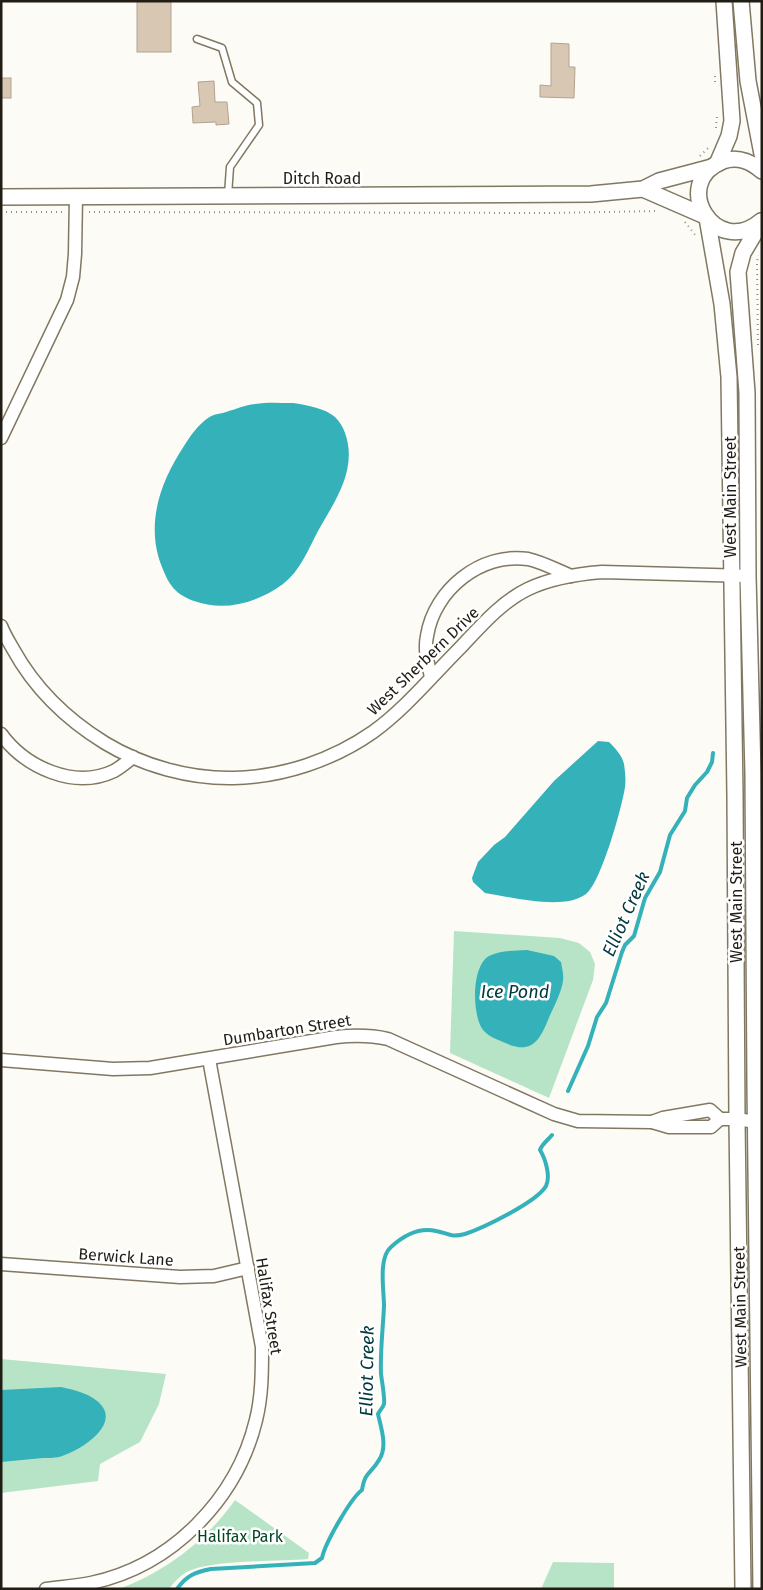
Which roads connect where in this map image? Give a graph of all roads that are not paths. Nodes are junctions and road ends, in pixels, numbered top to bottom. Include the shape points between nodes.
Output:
1 (724, 1) edge
2 (741, 1) edge
3 (197, 39) dead end
4 (762, 154) edge
5 (715, 165) junction
6 (762, 170) edge
7 (643, 189) junction
8 (76, 196) junction
9 (228, 196) junction
10 (1, 197) edge
11 (706, 217) junction
12 (762, 221) edge
13 (1, 438) edge
14 (571, 576) junction
15 (731, 576) junction
16 (748, 576) junction
17 (2, 629) edge
18 (431, 677) junction
19 (1, 734) edge
20 (133, 757) junction
21 (209, 1059) junction
22 (1, 1060) edge
23 (750, 1121) edge
24 (1, 1264) edge
25 (248, 1268) junction
26 (760, 1472) edge
27 (46, 1589) edge
28 (743, 1589) edge
29 (761, 1589) edge

1 - 5 street via 732,121 729,136
2 - 4 street via 748,81
3 - 9 lane via 222,48 232,82 257,103 259,125 230,167
5 - 6 street, Ditch Road via 728,159 740,159
5 - 7 street, Ditch Road via 659,181
5 - 11 street, West Main Street via 704,176 699,193
7 - 9 street, Ditch Road via 591,194
7 - 11 street, Ditch Road
8 - 9 street, Ditch Road
8 - 10 street, Ditch Road
8 - 13 street via 75,254 67,300
11 - 12 street, Ditch Road via 724,230 737,232
11 - 15 street, West Main Street via 722,304 727,354
12 - 16 street, West Main Street via 738,267 746,373
14 - 15 street, West Sherbern Drive via 602,572
14 - 18 street, West Sherbern Drive via 528,589 505,604
14 - 18 street via 529,560 514,558 486,564 458,581 438,605 427,634 425,648
15 - 16 street, West Sherbern Drive
15 - 23 street, West Main Street via 735,795
16 - 23 street, West Main Street via 753,774
17 - 20 street, West Sherbern Drive via 24,668 55,705 95,737
18 - 20 street, West Sherbern Drive via 374,731 344,750 278,773 212,778 182,773
19 - 20 street via 30,762 66,776 102,775
21 - 22 street, Dumbarton Street via 150,1068 113,1069
21 - 23 street, Dumbarton Street via 336,1037 370,1035 388,1039 562,1117 587,1122 652,1122 710,1110 720,1119
21 - 25 street, Halifax Street
23 - 26 street, West Main Street
23 - 28 street, West Main Street
24 - 25 street, Berwick Lane via 200,1277
25 - 27 street, Halifax Street via 262,1348 261,1394 248,1445 236,1473 200,1521 161,1554 92,1583
26 - 29 street, West Main Street

